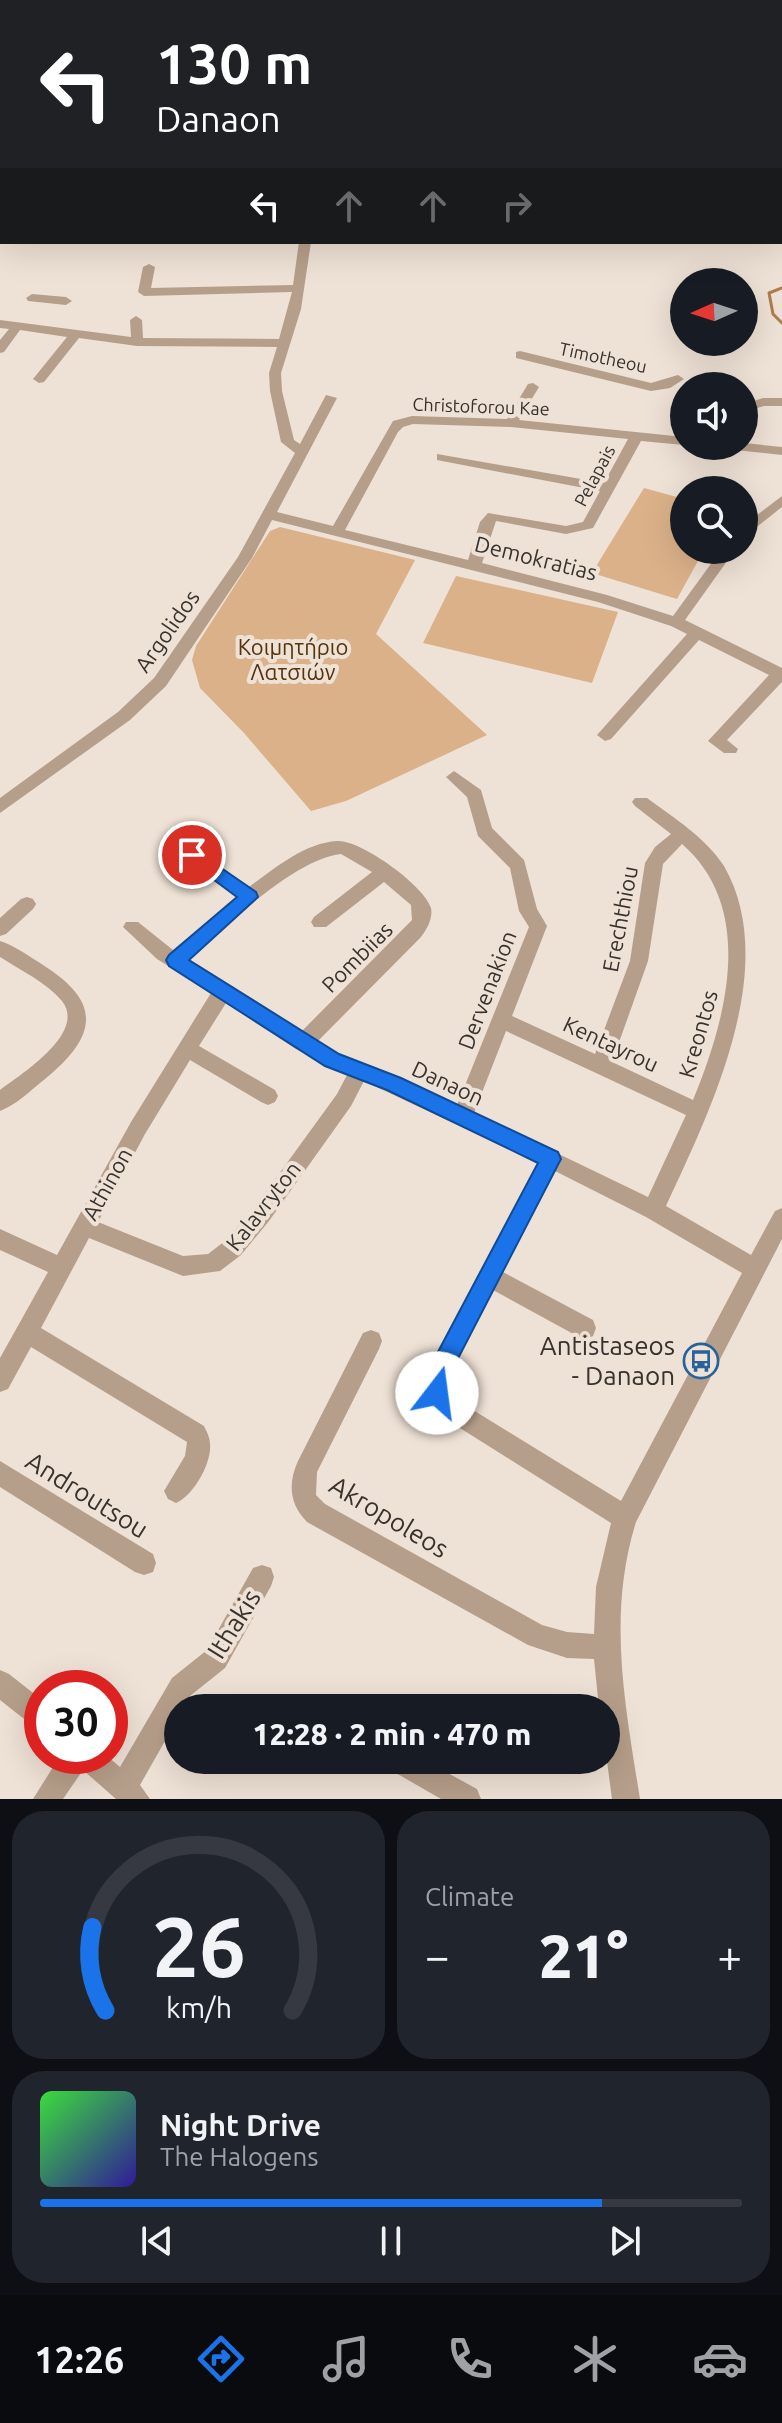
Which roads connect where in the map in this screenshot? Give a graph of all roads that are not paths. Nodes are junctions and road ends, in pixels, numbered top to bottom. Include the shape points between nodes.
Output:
1 (305, 244) edge
2 (149, 267) dead end
3 (298, 288) junction
4 (32, 298) dead end
5 (66, 301) dead end
6 (136, 320) dead end
7 (0, 324) edge
8 (17, 326) junction
9 (76, 334) junction
10 (137, 342) junction
11 (283, 343) junction
12 (0, 349) edge
13 (520, 355) dead end
14 (39, 379) dead end
15 (670, 382) edge
16 (533, 387) dead end
17 (331, 398) dead end
18 (782, 402) edge
19 (758, 403) edge
20 (511, 423) junction
21 (636, 437) junction
22 (670, 440) edge
23 (758, 448) edge
24 (300, 450) junction
25 (782, 451) edge
26 (442, 457) dead end
27 (609, 488) junction
28 (782, 500) edge
29 (269, 515) junction
30 (758, 521) edge
31 (338, 530) junction
32 (718, 564) edge
33 (474, 565) junction
34 (676, 622) junction
35 (698, 632) junction
36 (781, 674) edge
37 (605, 735) dead end
38 (730, 749) dead end
39 (454, 777) dead end
40 (641, 802) dead end
41 (0, 807) edge
42 (682, 834) junction
43 (192, 855) dead end
44 (383, 873) junction
45 (249, 897) junction
46 (27, 904) dead end
47 (320, 922) dead end
48 (132, 927) dead end
49 (0, 929) edge
50 (0, 948) edge
51 (175, 960) junction
52 (222, 992) junction
53 (502, 1020) junction
54 (303, 1043) junction
55 (186, 1048) junction
56 (601, 1066) junction
57 (359, 1071) junction
58 (268, 1096) dead end
59 (0, 1102) edge
60 (699, 1112) junction
61 (463, 1116) junction
62 (551, 1159) junction
63 (653, 1210) junction
64 (782, 1218) edge
65 (84, 1226) junction
66 (0, 1239) edge
67 (62, 1268) junction
68 (755, 1269) junction
69 (488, 1276) junction
70 (585, 1328) dead end
71 (26, 1332) junction
72 (371, 1341) dead end
73 (0, 1381) edge
74 (0, 1473) edge
75 (176, 1491) dead end
76 (625, 1518) junction
77 (144, 1563) dead end
78 (262, 1577) dead end
79 (605, 1647) junction
80 (0, 1683) edge
81 (24, 1702) edge
82 (64, 1774) edge
83 (108, 1774) edge
84 (423, 1774) edge
85 (130, 1793) edge
86 (47, 1799) edge
87 (467, 1799) edge
88 (626, 1799) edge

1 - 3 street
2 - 3 street via 144,292
3 - 11 street
4 - 5 street
6 - 10 street
7 - 8 street
8 - 9 street
8 - 12 street
9 - 10 street
9 - 14 street
10 - 11 street
11 - 24 street via 274,384 288,442
13 - 15 street, Timotheou via 651,387
16 - 20 street
17 - 24 street, Argolidos
18 - 19 street
20 - 21 street, Christoforou Kae
20 - 31 street, Christoforou Kae via 419,419 398,424
21 - 22 street, Christoforou Kae
21 - 27 street, Pelapais
23 - 25 street
24 - 29 street, Argolidos
26 - 27 street
27 - 33 street, Pelapais via 591,522 578,530 493,516
28 - 30 street
29 - 31 street, Demokratias
29 - 41 street, Argolidos via 160,682 124,716
31 - 33 street, Demokratias
32 - 34 street
33 - 34 street, Demokratias
34 - 35 street, Demokratias
35 - 36 street, Demokratias
35 - 37 street
36 - 38 street via 716,741
39 - 53 street, Dervenakion via 475,794 484,831 518,865 528,911 538,926
40 - 42 street, Kreontos
42 - 56 street, Erechthiou via 654,863 639,961
42 - 60 street, Kreontos via 721,876 737,944 731,1015
43 - 45 street
44 - 45 street, Pombiias via 347,848 335,846 316,852
44 - 47 street
44 - 54 street, Pombiias via 414,895 423,920
45 - 51 street
46 - 49 street
48 - 51 street, Danaon
50 - 59 street via 63,990 79,1016 72,1041
51 - 52 street, Danaon
52 - 54 street, Danaon
52 - 55 street, Athinon
53 - 56 street, Kentayrou
53 - 61 street, Dervenakion
54 - 57 street, Danaon
55 - 58 street
55 - 65 street, Athinon
56 - 60 street, Kentayrou
57 - 61 street, Danaon
57 - 65 street, Kalavryton via 262,1214 217,1262 178,1265
60 - 63 street, Kreontos
61 - 62 street, Danaon
62 - 63 street, Danaon
62 - 69 street
63 - 68 street, Danaon
64 - 68 street
65 - 67 street, Athinon
66 - 67 street
67 - 71 street, Athinon
68 - 76 street
69 - 70 street
69 - 76 street via 439,1372 439,1398
71 - 73 street, Athinon
71 - 75 street via 193,1431 199,1450
72 - 79 street, Akropoleos via 306,1469 305,1503 537,1636 567,1645
74 - 77 street, Androutsou
76 - 79 street via 609,1570
78 - 85 street, Ithakis via 216,1659 181,1687
79 - 88 street
80 - 81 street
82 - 86 street
83 - 85 street
84 - 87 street

